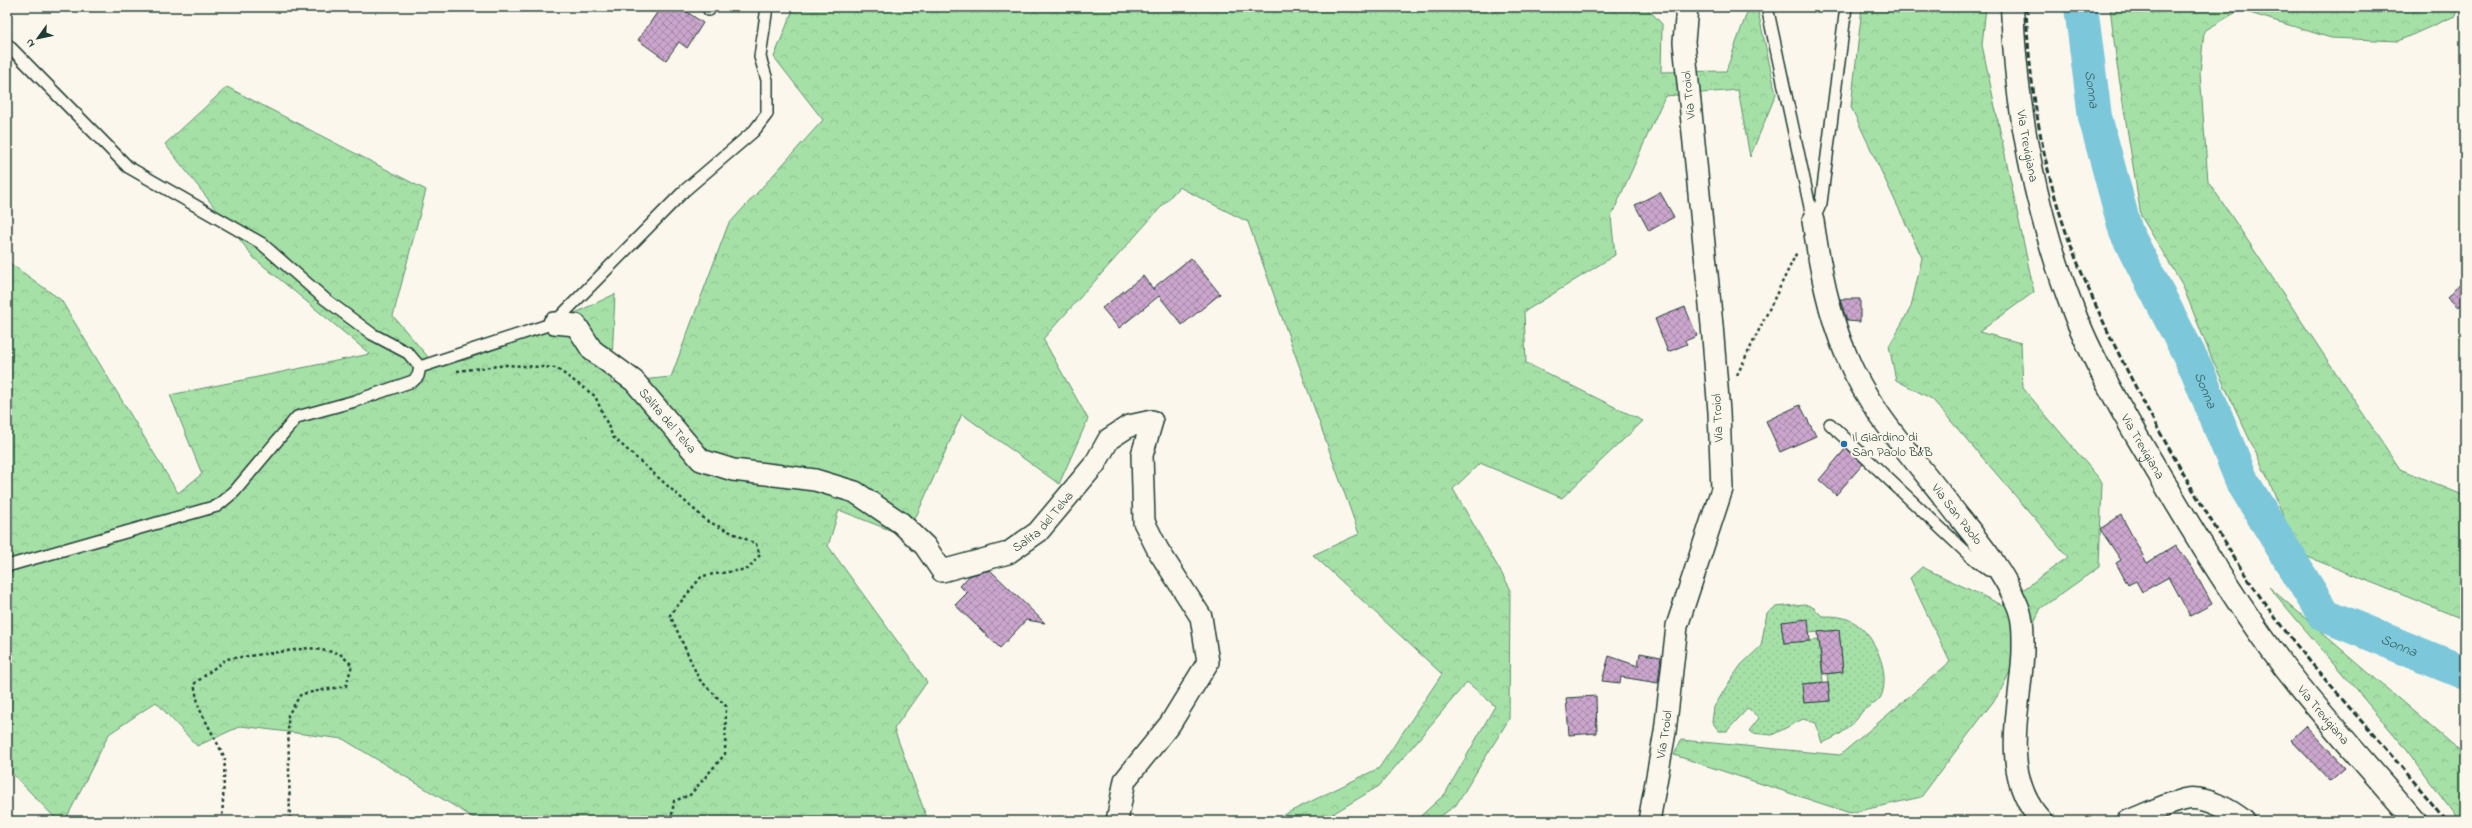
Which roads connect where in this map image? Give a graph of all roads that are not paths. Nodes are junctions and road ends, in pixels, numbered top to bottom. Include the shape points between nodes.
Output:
1 (767, 7) edge
2 (1687, 7) edge
3 (1767, 7) edge
4 (1846, 7) edge
5 (2012, 7) edge
6 (7, 44) edge
7 (1813, 221) junction
8 (554, 323) junction
9 (420, 367) junction
10 (1830, 424) dead end
11 (7, 566) edge
12 (2000, 571) junction
13 (1117, 821) edge
14 (1649, 821) edge
15 (2042, 821) edge
16 (2128, 821) edge
17 (2244, 821) edge
18 (2415, 821) edge

1 - 8 lane via 760,57 767,80 767,114 754,131 684,192
2 - 14 street, Via Troiol via 1684,42 1712,333 1722,490 1678,626 1665,732
3 - 7 lane
4 - 7 lane via 1821,203
5 - 18 main road, Via Trevigiana via 2018,96 2035,188 2059,269 2078,321 2098,364 2118,404 2184,515 2259,632 2287,670
6 - 9 lane via 128,167 261,243 324,299 372,334 408,353
7 - 12 street, Via San Paolo via 1827,301 1847,358 1873,405
8 - 9 lane
8 - 13 street, Salita del Telva via 576,326 592,350 634,381 701,460 741,471 815,480 854,492 901,523 925,546 942,571 1008,553 1038,532 1095,464 1109,439 1129,426 1152,421 1142,455 1144,522 1158,550 1201,617 1208,662 1170,724 1125,780
9 - 11 lane via 418,376 413,381 355,402 297,417 235,492 217,506
10 - 12 lane via 1968,554 1988,570
12 - 15 street, Via San Paolo via 2017,603 2024,625 2013,749 2022,791
16 - 17 street via 2188,799 2209,802 2235,813

